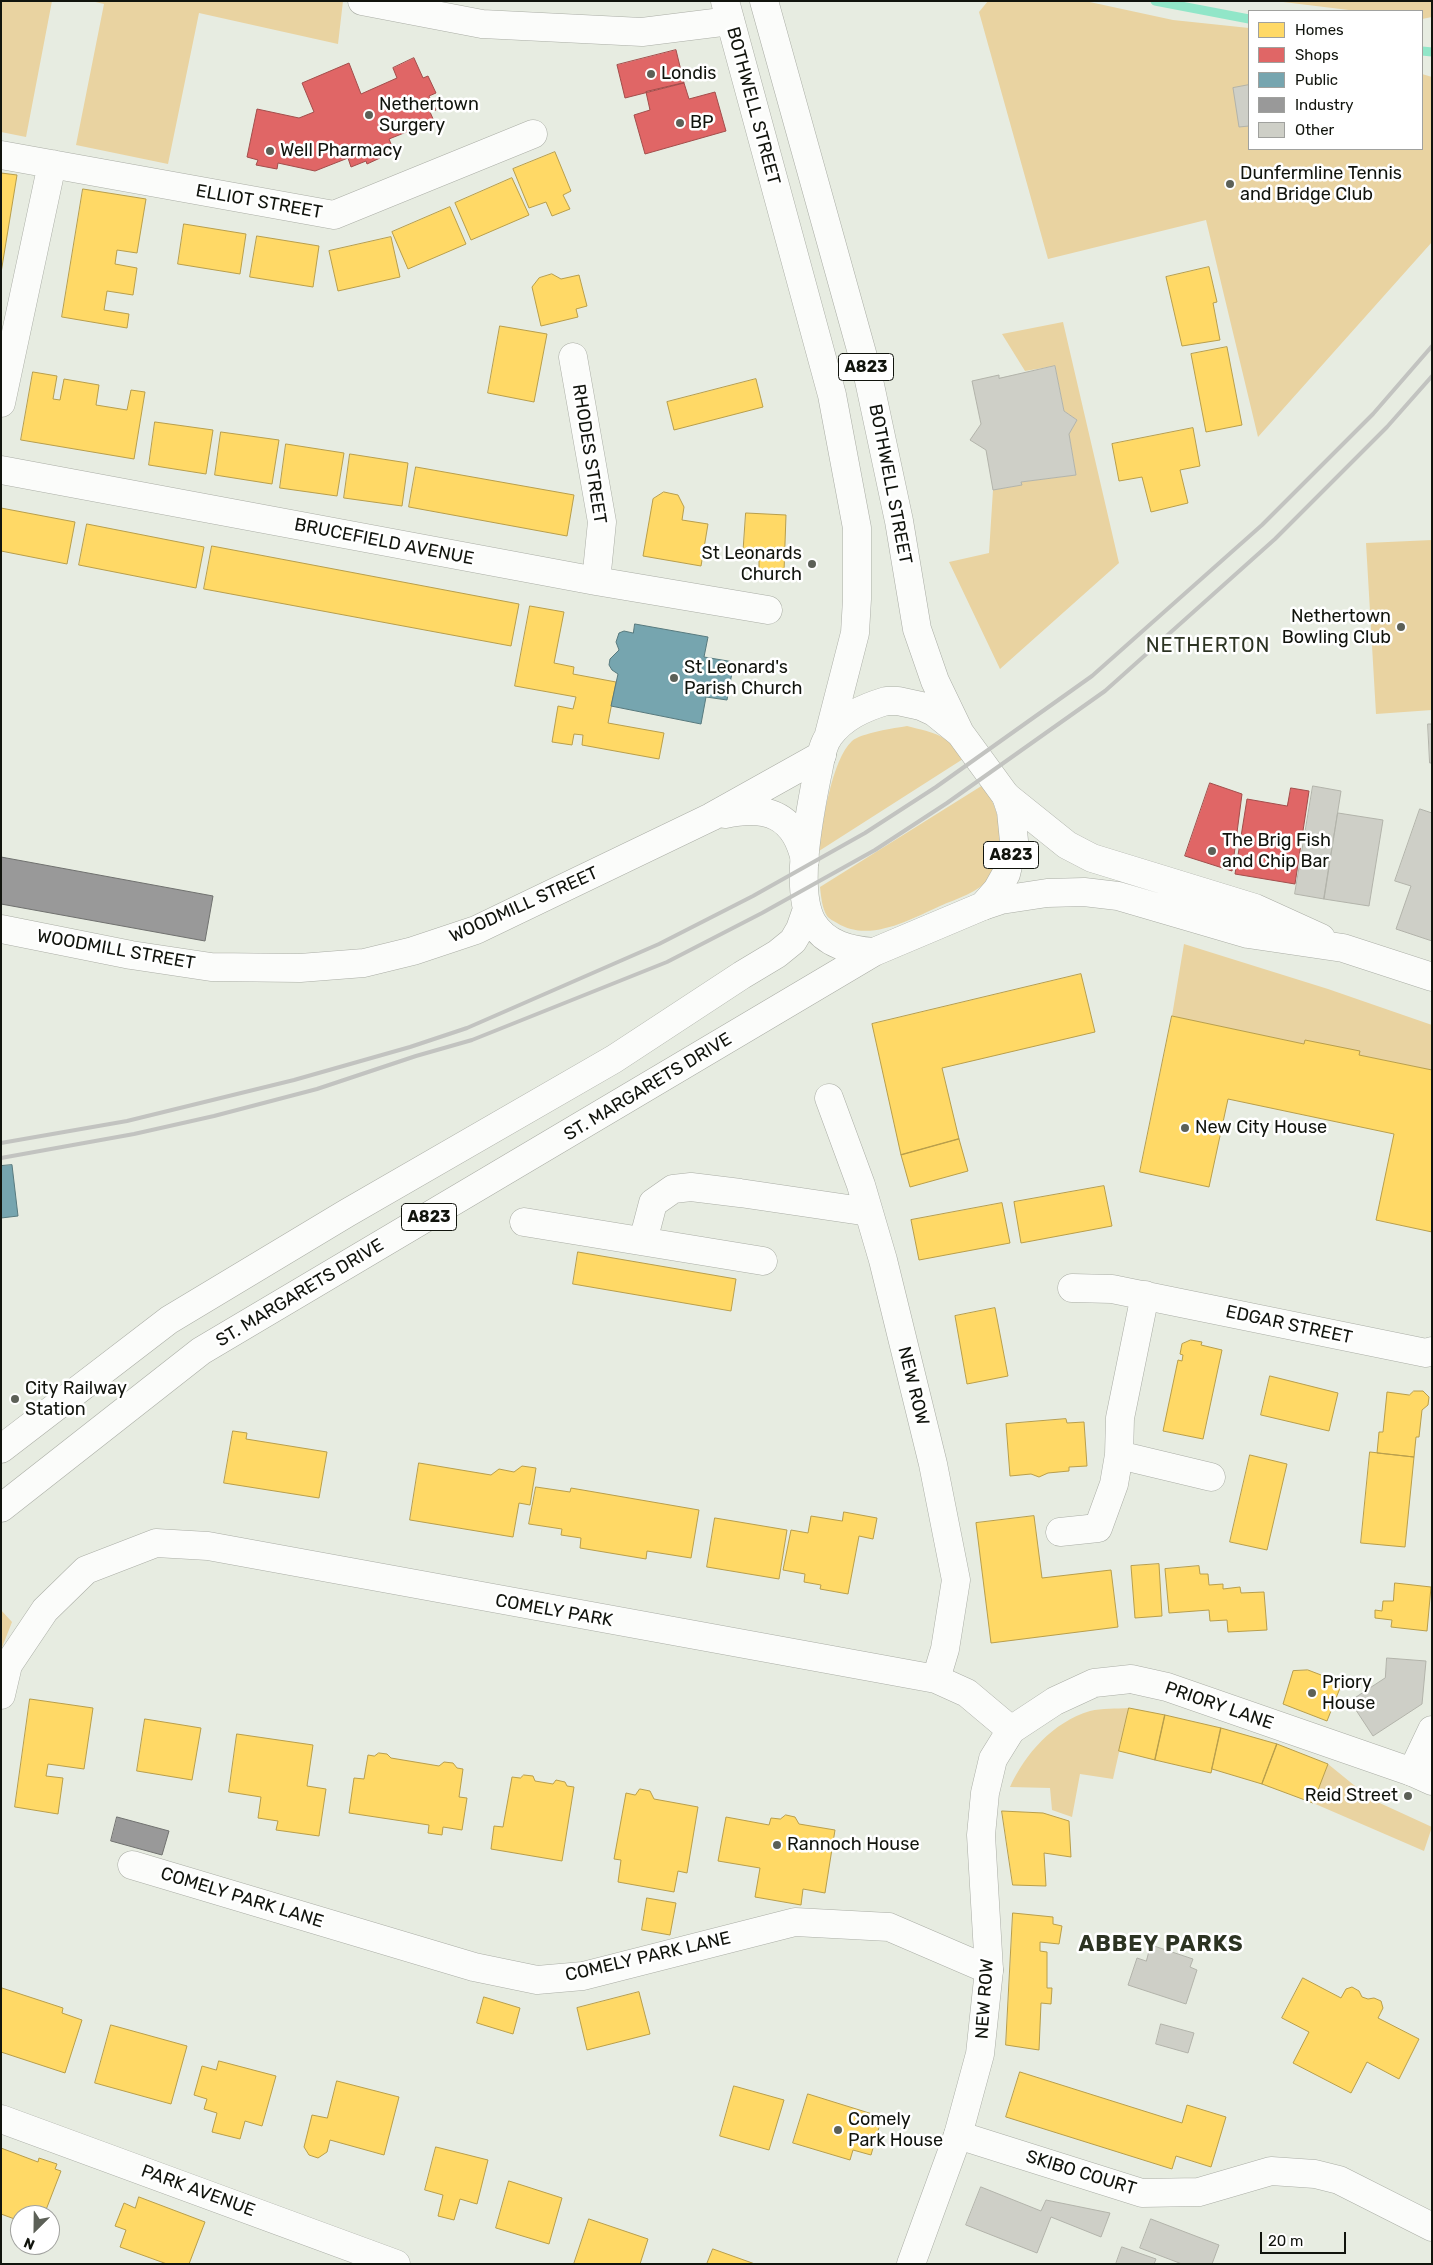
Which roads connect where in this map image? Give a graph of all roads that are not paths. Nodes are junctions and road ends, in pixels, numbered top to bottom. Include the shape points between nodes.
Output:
1 (362, 1) edge
2 (764, 1) edge
3 (728, 11) edge
4 (533, 134) dead end
5 (1, 155) edge
6 (52, 164) junction
7 (574, 357) dead end
8 (1, 403) edge
9 (1, 470) edge
10 (596, 581) junction
11 (768, 610) dead end
12 (960, 733) junction
13 (825, 746) junction
14 (1006, 796) junction
15 (711, 817) junction
16 (806, 860) junction
17 (983, 906) junction
18 (806, 909) junction
19 (1, 929) edge
20 (1343, 948) junction
21 (874, 952) junction
22 (1432, 977) edge
23 (828, 1098) dead end
24 (869, 1212) junction
25 (524, 1222) dead end
26 (643, 1241) junction
27 (763, 1262) dead end
28 (1072, 1288) dead end
29 (1145, 1295) junction
30 (1432, 1351) edge
31 (1, 1449) edge
32 (1119, 1455) junction
33 (1211, 1477) dead end
34 (1, 1508) edge
35 (1060, 1532) dead end
36 (936, 1679) junction
37 (1, 1695) edge
38 (1011, 1730) junction
39 (1432, 1730) edge
40 (1422, 1777) edge
41 (132, 1865) dead end
42 (989, 1970) junction
43 (1, 2119) edge
44 (958, 2135) junction
45 (1432, 2227) edge
46 (396, 2264) edge
47 (911, 2264) edge

1 - 3 street via 482,24 642,32
2 - 12 street, BOTHWELL STREET / A823 via 867,371 900,521 917,629 935,681
3 - 13 street, BOTHWELL STREET / A823 via 832,394 857,528 855,633
4 - 6 street, ELLIOT STREET via 334,215
5 - 6 street, ELLIOT STREET
6 - 8 street
7 - 10 street, RHODES STREET via 602,522
9 - 10 street, BRUCEFIELD AVENUE
10 - 11 street, BRUCEFIELD AVENUE
12 - 13 street, A823 via 921,706 886,701 848,717
12 - 14 street, A823
13 - 15 street, WOODMILL STREET
13 - 16 street, A823 via 809,816
14 - 17 street, A823 via 1013,825 1011,858 997,890
14 - 20 street via 1067,845 1092,858 1255,908
15 - 16 street, WOODMILL STREET via 758,809 771,813 790,826
15 - 19 street, WOODMILL STREET via 476,930 364,963 300,968 210,967 131,956
16 - 18 street, A823
17 - 20 street via 1047,893 1103,894 1248,934
17 - 21 street, A823
18 - 21 street via 813,924 834,943 856,951
18 - 31 street, A823 via 793,941 777,954 614,1059 169,1320
20 - 22 street
21 - 34 street, ST. MARGARETS DRIVE / A823 via 202,1351
23 - 24 street, NEW ROW
24 - 26 street via 691,1187 673,1189 653,1203
24 - 36 street, NEW ROW via 933,1464 956,1580 945,1649
25 - 26 street
26 - 27 street
28 - 29 street, EDGAR STREET via 1112,1289
29 - 30 street, EDGAR STREET via 1426,1353
29 - 32 street via 1120,1418
32 - 33 street
32 - 35 street via 1114,1484 1098,1528
36 - 37 street, COMELY PARK via 208,1546 156,1543 86,1570 45,1610 8,1665
36 - 38 street, COMELY PARK via 967,1693
38 - 40 street, PRIORY LANE via 1055,1701 1094,1683 1131,1680 1167,1687
38 - 42 street, NEW ROW via 993,1759 985,1793 982,1835
39 - 40 street
41 - 42 street, COMELY PARK LANE via 474,1967 537,1980 583,1976 795,1922 888,1927
42 - 44 street, NEW ROW via 980,2054
43 - 46 street, PARK AVENUE
44 - 45 street, SKIBO COURT via 1142,2193 1199,2192 1271,2171 1315,2174 1339,2180
44 - 47 street, NEW ROW

